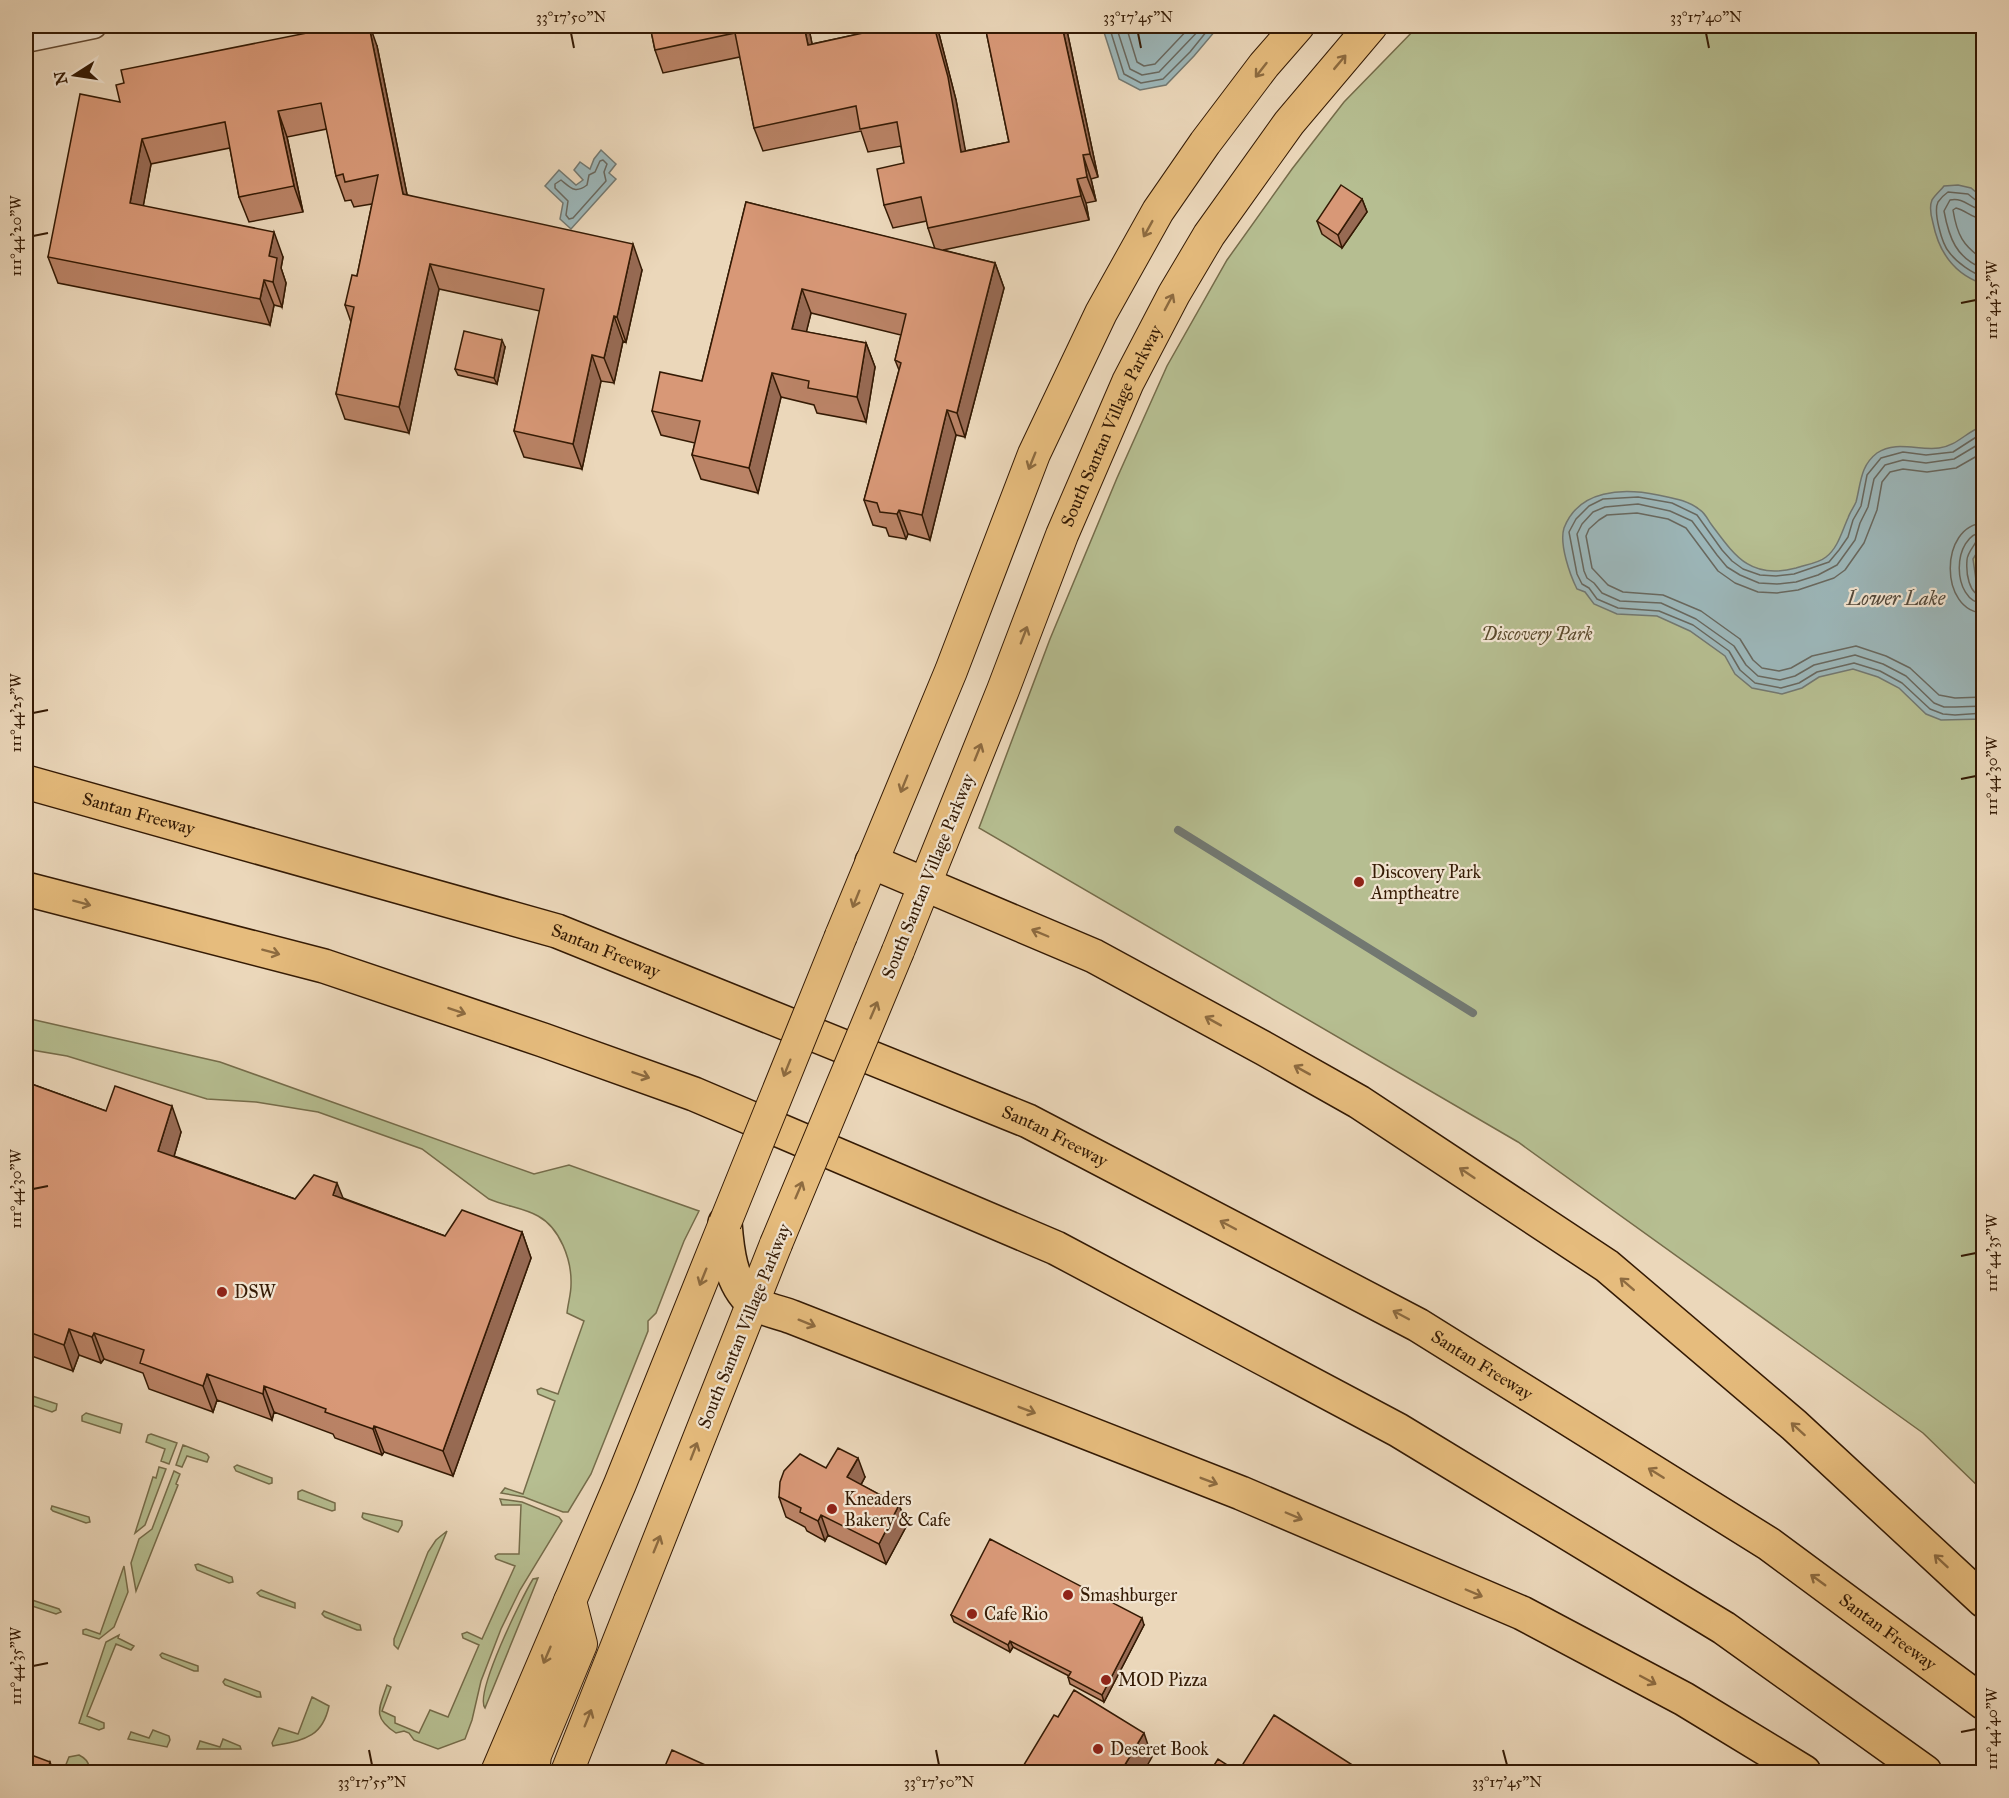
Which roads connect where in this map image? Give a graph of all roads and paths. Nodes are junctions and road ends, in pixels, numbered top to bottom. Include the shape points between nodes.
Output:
1 (94, 26) edge
2 (1298, 26) edge
3 (1368, 26) edge
4 (26, 40) edge
5 (26, 782) edge
6 (872, 862) junction
7 (926, 884) junction
8 (26, 889) edge
9 (725, 1223) junction
10 (752, 1303) junction
11 (570, 1601) junction
12 (1983, 1601) edge
13 (1983, 1703) edge
14 (497, 1773) edge
15 (533, 1773) edge
16 (567, 1773) edge
17 (1804, 1773) edge
18 (1924, 1773) edge

1 - 4 street
2 -> 6 main road via 1171,191 1101,313 1034,454
7 -> 3 main road, South Santan Village Parkway via 1062,535 1128,382 1173,294 1209,235 1289,123
13 -> 5 highway, Santan Freeway via 1769,1544 1418,1325 1028,1121 556,931
6 - 7 highway
6 -> 9 main road, bridge
10 -> 7 main road, South Santan Village Parkway, bridge
12 -> 7 highway via 1794,1425 1607,1266 1359,1102 1094,956
8 -> 18 highway via 324,966 543,1040 694,1094 1056,1248 1398,1430 1724,1628
9 - 10 highway via 737,1282
9 -> 11 main road
16 -> 10 main road, South Santan Village Parkway
10 -> 17 highway via 1240,1493 1522,1613 1684,1699
11 -> 14 main road
11 - 15 main road via 581,1644 535,1755

